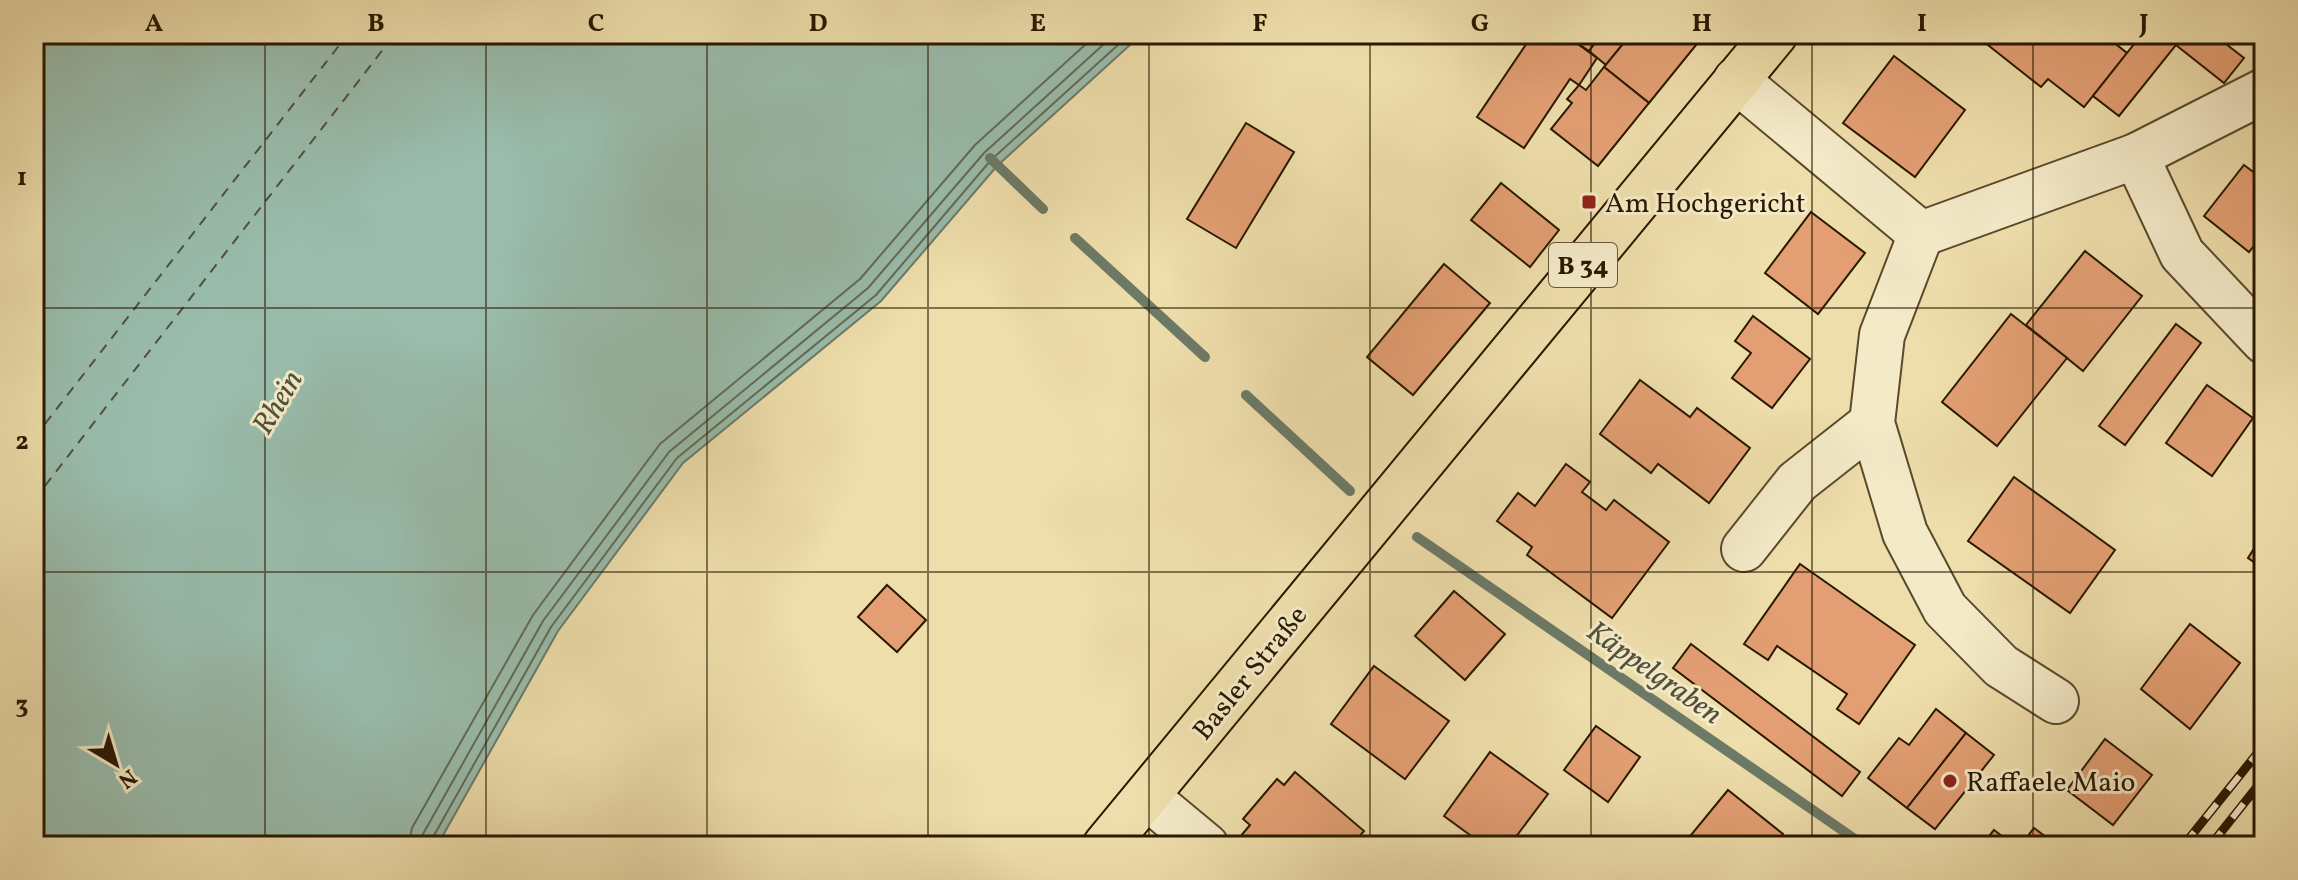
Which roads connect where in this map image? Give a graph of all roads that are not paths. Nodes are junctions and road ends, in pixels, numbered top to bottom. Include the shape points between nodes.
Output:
1 (1775, 34) edge
2 (1736, 80) junction
3 (2264, 91) edge
4 (2136, 156) junction
5 (1921, 234) junction
6 (2264, 341) edge
7 (1872, 423) junction
8 (1744, 549) dead end
9 (2056, 701) dead end
10 (1147, 797) junction
11 (1105, 846) edge
12 (1206, 846) edge

1 - 2 main road, B 34
2 - 5 street
2 - 10 main road, Basler Straße / B 34
3 - 4 street
4 - 5 street
4 - 6 street via 2182,254
5 - 7 street via 1882,335
7 - 8 street via 1797,482
7 - 9 street via 1905,533 1945,609 2001,666
10 - 11 main road, Basler Straße / B 34
10 - 12 street

